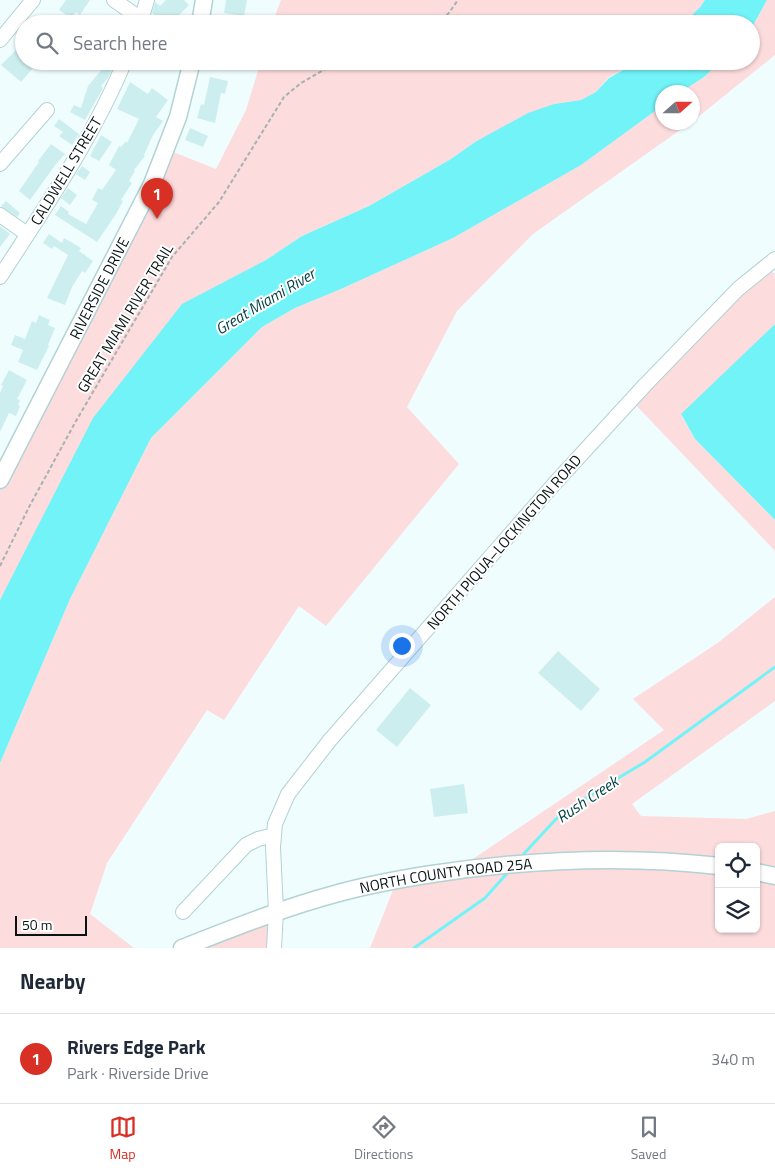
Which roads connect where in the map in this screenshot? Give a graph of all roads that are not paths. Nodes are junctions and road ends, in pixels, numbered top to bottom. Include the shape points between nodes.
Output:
1 (33, 0) edge
2 (114, 0) edge
3 (147, 0) edge
4 (204, 0) edge
5 (21, 15) edge
6 (134, 15) edge
7 (144, 15) edge
8 (202, 15) edge
9 (15, 22) edge
10 (0, 40) edge
11 (120, 70) edge
12 (190, 70) edge
13 (47, 110) dead end
14 (0, 164) edge
15 (0, 215) edge
16 (28, 234) junction
17 (775, 259) edge
18 (0, 277) edge
19 (0, 480) edge
20 (274, 835) junction
21 (715, 866) edge
22 (760, 873) edge
23 (775, 876) edge
24 (183, 912) dead end
25 (276, 912) junction
26 (182, 948) edge
27 (274, 948) edge

1 - 5 street
2 - 6 street
3 - 7 street
4 - 8 main road
9 - 10 street
11 - 16 street, CALDWELL STREET via 110,96
12 - 19 main road, RIVERSIDE DRIVE via 178,117 152,184
13 - 14 street
15 - 16 street
16 - 18 street, CALDWELL STREET
17 - 20 street, NORTH PIQUA–LOCKINGTON ROAD via 738,288 645,385 330,740 288,794 275,824
20 - 24 street via 246,845
20 - 25 street, NORTH PIQUA–LOCKINGTON ROAD
21 - 25 main road, NORTH COUNTY ROAD 25A via 669,862 546,862 455,871 336,893
22 - 23 main road
25 - 26 main road, NORTH COUNTY ROAD 25A
25 - 27 street, NORTH PIQUA–LOCKINGTON ROAD

